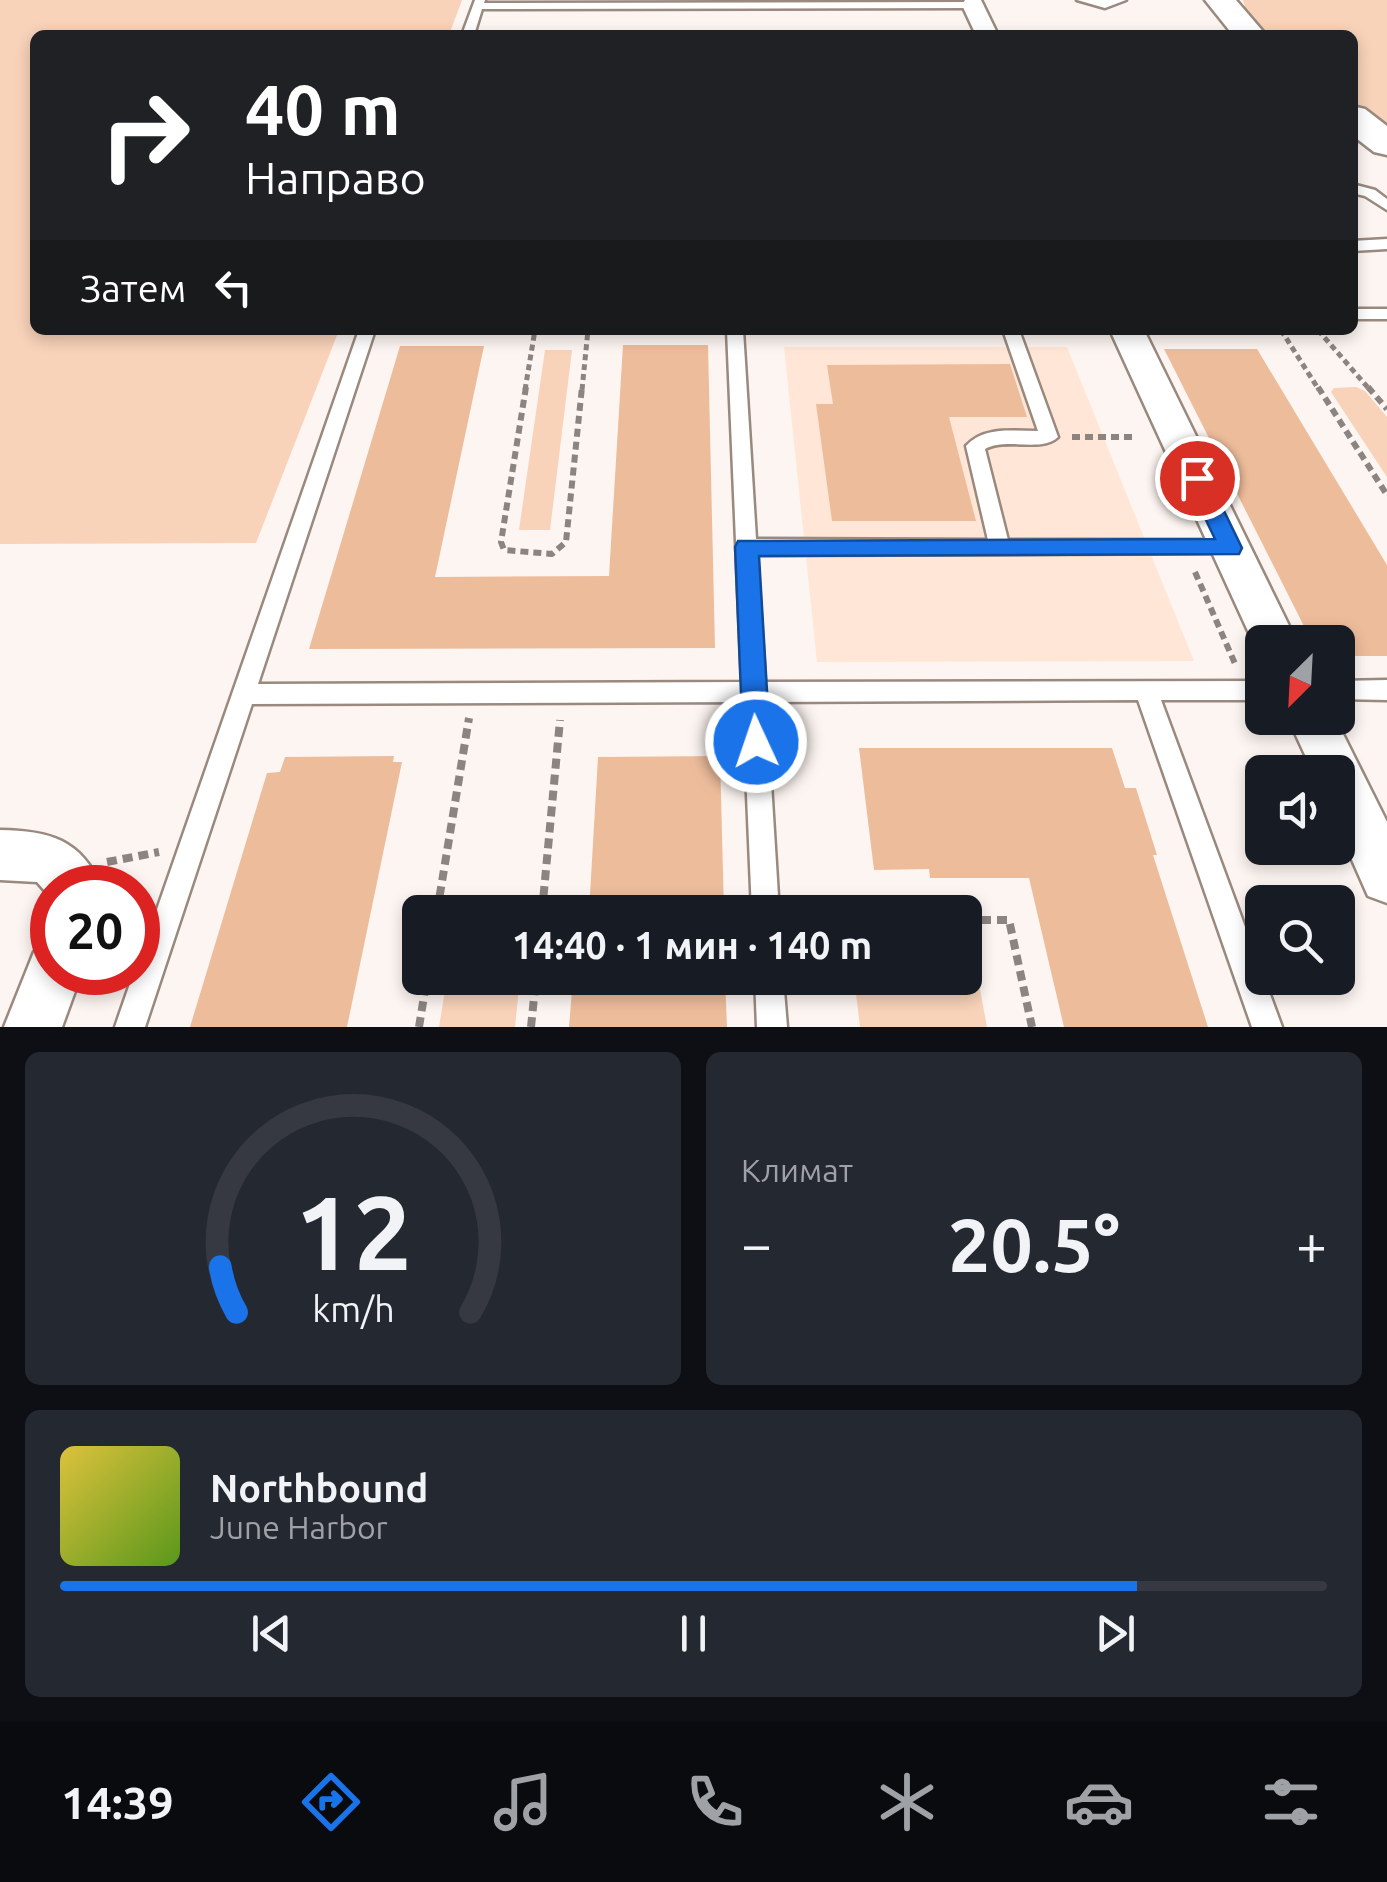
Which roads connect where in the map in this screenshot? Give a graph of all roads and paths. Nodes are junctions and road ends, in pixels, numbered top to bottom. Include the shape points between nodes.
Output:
1 (1082, 0) edge
2 (1121, 0) edge
3 (1220, 0) edge
4 (479, 3) edge
5 (973, 5) joint
6 (470, 30) edge
7 (985, 30) edge
8 (1246, 30) edge
9 (1358, 122) edge
10 (1387, 144) edge
11 (1358, 190) edge
12 (1387, 206) edge
13 (1387, 244) edge
14 (1358, 246) edge
15 (1358, 314) edge
16 (1387, 314) edge
17 (365, 335) edge
18 (534, 335) edge
19 (587, 335) edge
20 (735, 335) edge
21 (1013, 335) edge
22 (1129, 335) edge
23 (1284, 335) edge
24 (1322, 335) edge
25 (1387, 409) edge
26 (1136, 436) dead end
27 (1104, 437) dead end
28 (1387, 495) edge
29 (746, 547) junction
30 (1000, 548) junction
31 (1230, 548) junction
32 (1268, 625) edge
33 (1245, 690) edge
34 (1355, 690) edge
35 (1387, 690) edge
36 (1146, 691) junction
37 (473, 692) junction
38 (563, 692) junction
39 (754, 692) junction
40 (243, 694) junction
41 (1355, 811) edge
42 (192, 845) junction
43 (0, 855) edge
44 (58, 865) edge
45 (121, 865) edge
46 (1387, 878) edge
47 (441, 895) edge
48 (544, 895) edge
49 (765, 895) edge
50 (982, 920) edge
51 (46, 995) edge
52 (424, 995) edge
53 (535, 995) edge
54 (770, 995) edge
55 (34, 1027) edge
56 (130, 1027) edge
57 (419, 1027) edge
58 (532, 1027) edge
59 (772, 1027) edge
60 (1032, 1027) edge
61 (1267, 1027) edge

1 - 2 lane
3 - 8 street
4 - 5 lane
4 - 6 lane
5 - 7 street
9 - 10 street
11 - 12 lane
13 - 14 lane
15 - 16 lane
17 - 40 lane
18 - 19 path via 501,542 514,554 552,554 566,542
20 - 29 lane
21 - 30 lane via 1049,437 992,437 975,446
22 - 31 street
23 - 28 path
24 - 25 path
26 - 27 path
29 - 30 lane
29 - 39 lane
30 - 31 lane
31 - 32 street
33 - 36 lane
34 - 35 lane
36 - 39 lane
36 - 61 lane
37 - 38 lane
37 - 40 lane
37 - 47 path
38 - 39 lane
38 - 48 path
39 - 49 lane
40 - 42 lane
41 - 46 street
42 - 45 path
42 - 56 lane
43 - 44 street via 51,858
50 - 60 path via 1009,920
51 - 55 street
52 - 57 path
53 - 58 path
54 - 59 lane

